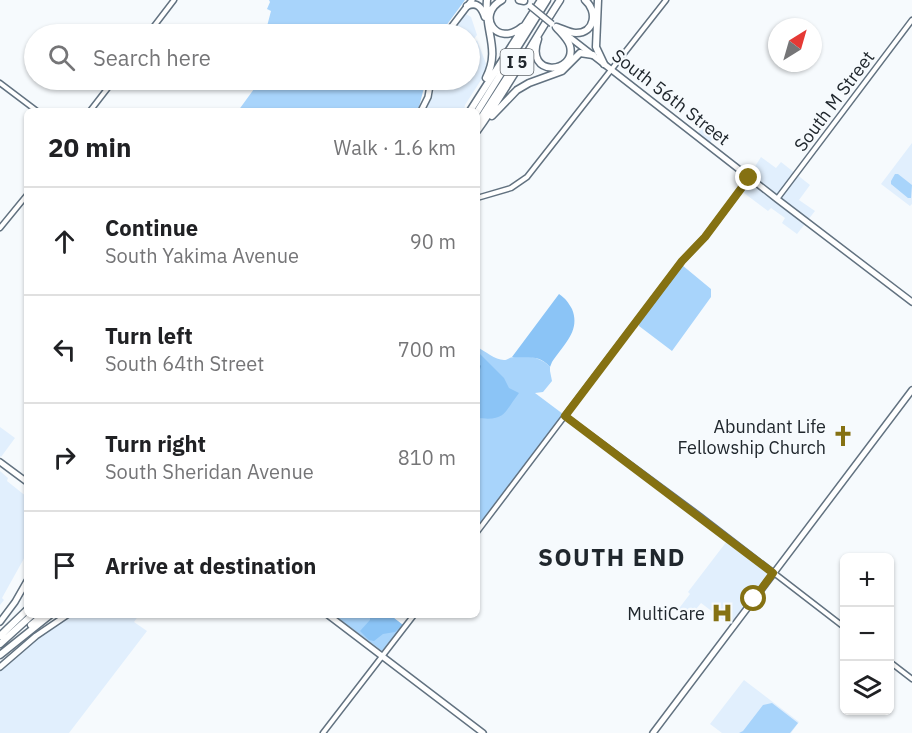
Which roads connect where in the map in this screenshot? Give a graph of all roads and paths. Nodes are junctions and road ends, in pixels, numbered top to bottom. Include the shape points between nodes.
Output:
1 (174, 0) edge
2 (488, 0) edge
3 (502, 0) edge
4 (541, 0) edge
5 (546, 0) edge
6 (558, 0) edge
7 (567, 0) edge
8 (585, 0) edge
9 (598, 0) edge
10 (666, 0) edge
11 (470, 3) edge
12 (527, 4) edge
13 (912, 20) edge
14 (551, 23) junction
15 (156, 24) edge
16 (454, 24) edge
17 (489, 30) junction
18 (593, 55) junction
19 (604, 64) junction
20 (611, 70) junction
21 (0, 83) edge
22 (106, 90) edge
23 (429, 90) edge
24 (480, 90) edge
25 (480, 90) edge
26 (33, 108) edge
27 (92, 108) edge
28 (422, 108) edge
29 (471, 108) edge
30 (471, 108) edge
31 (479, 108) edge
32 (480, 119) edge
33 (480, 127) edge
34 (480, 128) edge
35 (749, 178) junction
36 (480, 197) edge
37 (24, 199) edge
38 (777, 199) junction
39 (0, 228) edge
40 (912, 302) edge
41 (912, 390) edge
42 (565, 416) junction
43 (0, 462) edge
44 (24, 480) edge
45 (480, 528) edge
46 (773, 573) junction
47 (24, 586) edge
48 (24, 613) edge
49 (29, 618) edge
50 (40, 618) edge
51 (46, 618) edge
52 (63, 618) edge
53 (332, 618) edge
54 (412, 618) edge
55 (0, 622) edge
56 (840, 624) edge
57 (0, 636) edge
58 (0, 644) edge
59 (0, 655) edge
60 (382, 656) junction
61 (894, 665) edge
62 (0, 668) edge
63 (912, 679) edge
64 (324, 733) edge
65 (483, 733) edge
66 (653, 733) edge

1 - 15 street
2 - 17 highway
3 - 12 highway via 494,5 490,21 506,34 521,28
4 - 12 highway
5 - 31 highway, I 5
6 - 14 highway
6 - 32 highway, I 5
7 - 14 highway
8 - 14 highway via 593,13 587,28 575,33
9 - 19 highway via 596,47
10 - 20 street
11 - 16 main road
11 - 17 highway via 481,8
12 - 14 main road, South 56th Street, bridge
12 - 30 highway
13 - 38 street, South M Street
14 - 14 highway via 569,44 570,55 555,68 539,62 535,52 537,40
14 - 18 main road, South 56th Street
14 - 33 highway
17 - 24 highway via 494,57
18 - 19 main road, South 56th Street
18 - 34 highway via 580,53 562,71 520,87
19 - 20 main road, South 56th Street
20 - 35 main road, South 56th Street
20 - 36 street via 525,179 509,189
21 - 26 street
22 - 27 street
23 - 28 main road
25 - 29 highway
35 - 38 main road, South 56th Street
35 - 42 street
37 - 39 street
38 - 40 main road, South 56th Street
41 - 46 main road
42 - 45 street
42 - 46 street
43 - 44 main road
46 - 56 street
46 - 66 main road
47 - 55 main road
48 - 57 highway
49 - 58 highway
50 - 59 highway
51 - 59 highway
52 - 62 main road
53 - 60 main road
54 - 60 street
60 - 64 street
60 - 65 main road
61 - 63 street

